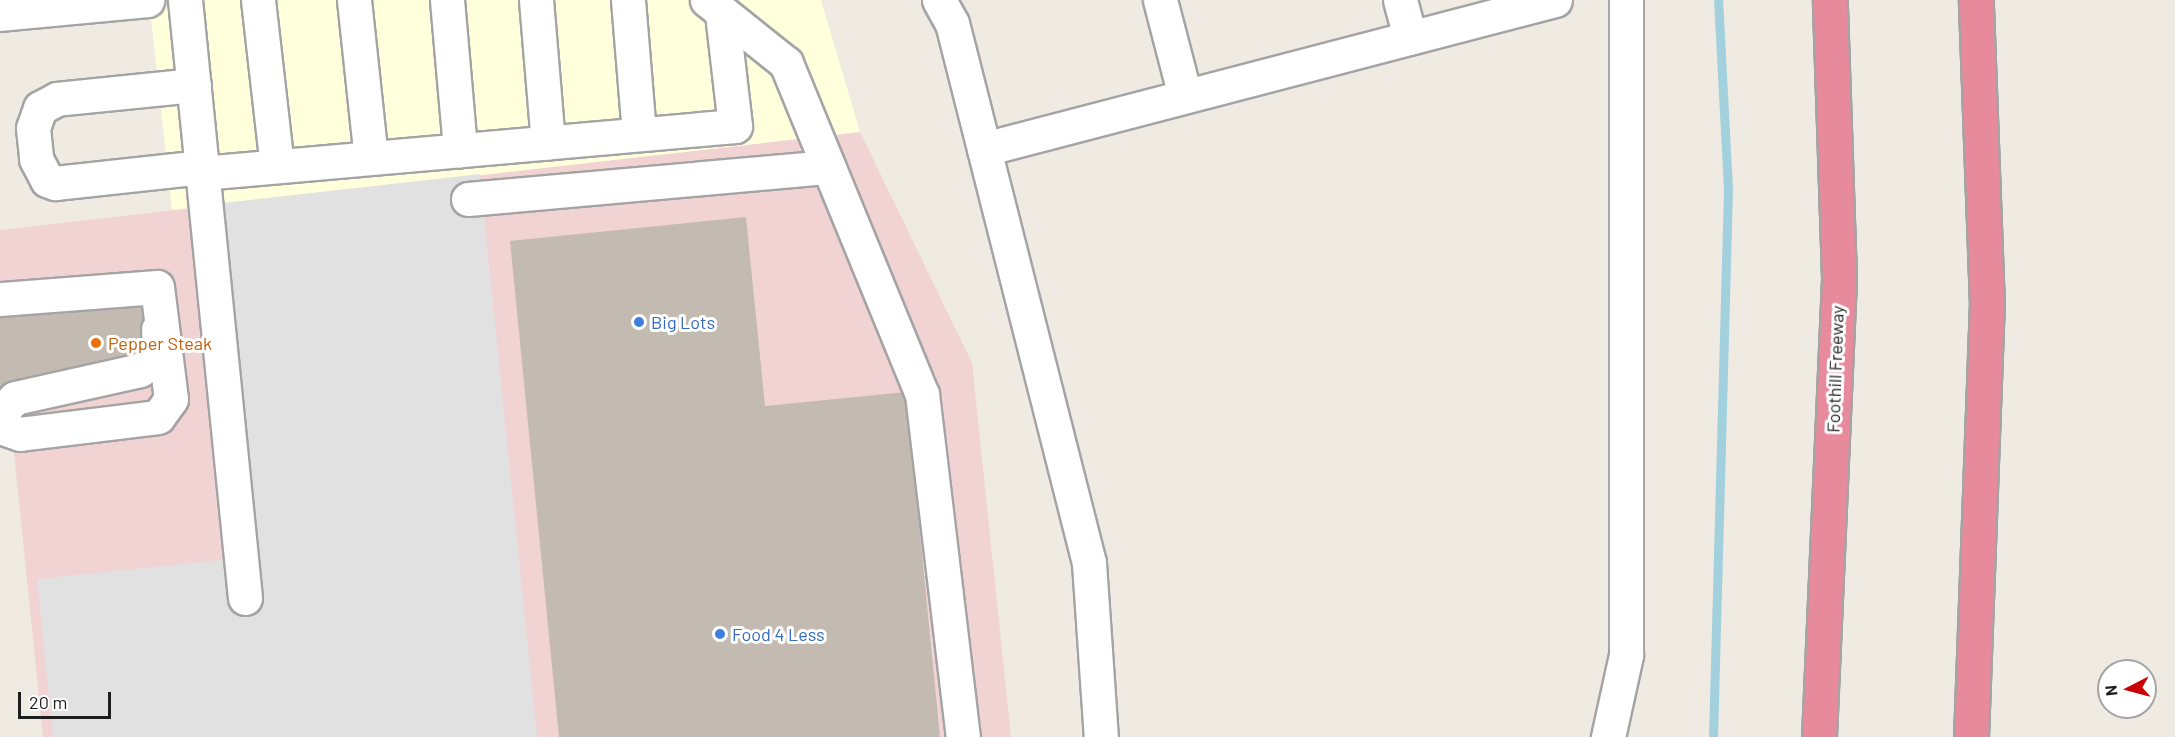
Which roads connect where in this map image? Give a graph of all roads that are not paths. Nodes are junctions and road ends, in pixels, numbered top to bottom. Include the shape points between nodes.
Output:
1 (147, 0) edge
2 (185, 0) edge
3 (258, 0) edge
4 (354, 0) edge
5 (447, 0) edge
6 (536, 0) edge
7 (628, 0) edge
8 (939, 0) edge
9 (1160, 0) edge
10 (1400, 0) edge
11 (1555, 0) edge
12 (1626, 0) edge
13 (1830, 0) edge
14 (1976, 0) edge
15 (715, 6) edge
16 (0, 14) edge
17 (1410, 38) junction
18 (194, 85) junction
19 (1185, 96) junction
20 (639, 134) junction
21 (548, 142) junction
22 (984, 149) junction
23 (460, 150) junction
24 (370, 158) junction
25 (277, 166) junction
26 (829, 167) junction
27 (202, 170) junction
28 (468, 199) dead end
29 (0, 299) edge
30 (0, 307) edge
31 (0, 413) edge
32 (0, 427) edge
33 (245, 598) dead end
34 (963, 737) edge
35 (1101, 737) edge
36 (1608, 737) edge
37 (1819, 737) edge
38 (1971, 737) edge

1 - 16 street
2 - 18 street
3 - 25 street
4 - 24 street
5 - 23 street
6 - 21 street
7 - 20 street
8 - 22 street via 952,23
9 - 19 street
10 - 17 street
11 - 17 street
12 - 36 street via 1626,655
13 - 37 highway, Foothill Freeway via 1839,278
14 - 38 highway via 1987,306
15 - 20 street via 735,126
15 - 26 street via 786,63
17 - 19 street
18 - 27 street
18 - 27 street via 57,99 40,108 33,128 36,159 47,180 55,183
19 - 22 street
20 - 21 street
21 - 23 street
22 - 35 street via 1089,563
23 - 24 street
24 - 25 street
25 - 27 street
26 - 28 street
26 - 34 street via 922,394
27 - 33 street
29 - 32 street via 157,287 171,399 158,417 20,434
30 - 31 street via 139,296 156,311 159,355 140,370 15,398

